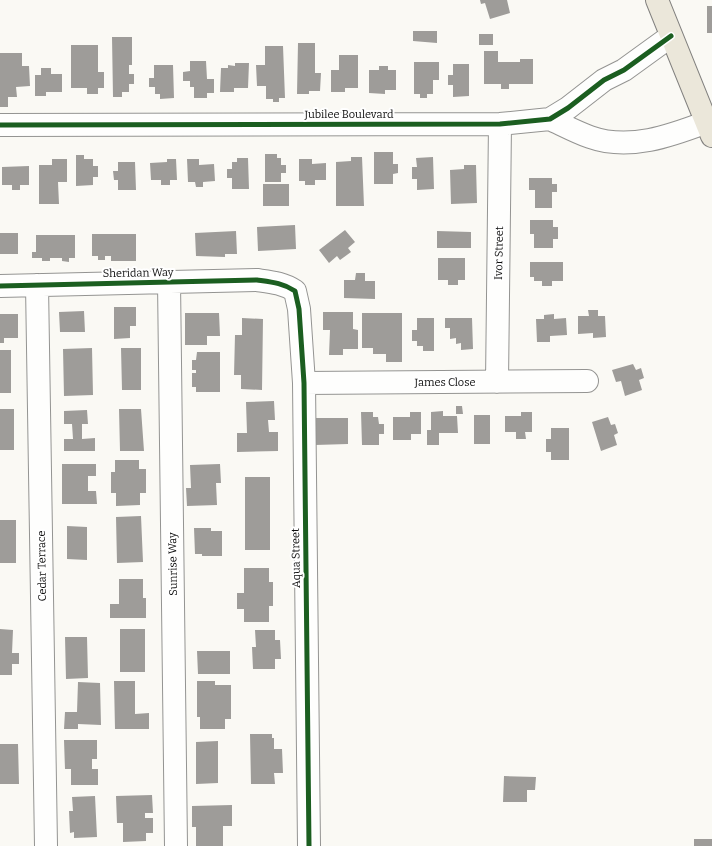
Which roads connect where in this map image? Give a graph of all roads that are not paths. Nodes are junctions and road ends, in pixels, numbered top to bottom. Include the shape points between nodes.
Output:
1 (658, 0) edge
2 (671, 36) junction
3 (550, 119) junction
4 (709, 122) edge
5 (500, 124) junction
6 (0, 125) edge
7 (169, 282) junction
8 (276, 282) joint
9 (37, 285) junction
10 (0, 286) edge
11 (587, 381) dead end
12 (497, 382) junction
13 (304, 383) junction
14 (46, 846) edge
15 (176, 846) edge
16 (309, 846) edge

1 - 2 main road
2 - 3 street, Jubilee Boulevard
2 - 4 main road
3 - 4 street, Jubilee Boulevard via 590,137 617,142 664,138
3 - 5 street, Jubilee Boulevard
5 - 6 street, Jubilee Boulevard
5 - 12 street, Ivor Street
7 - 8 street, Sheridan Way
7 - 9 street, Sheridan Way
7 - 15 street, Sunrise Way
8 - 13 street, Aqua Street via 295,291 299,309
9 - 10 street, Sheridan Way
9 - 14 street, Cedar Terrace
11 - 12 street, James Close
12 - 13 street, James Close
13 - 16 street, Aqua Street

